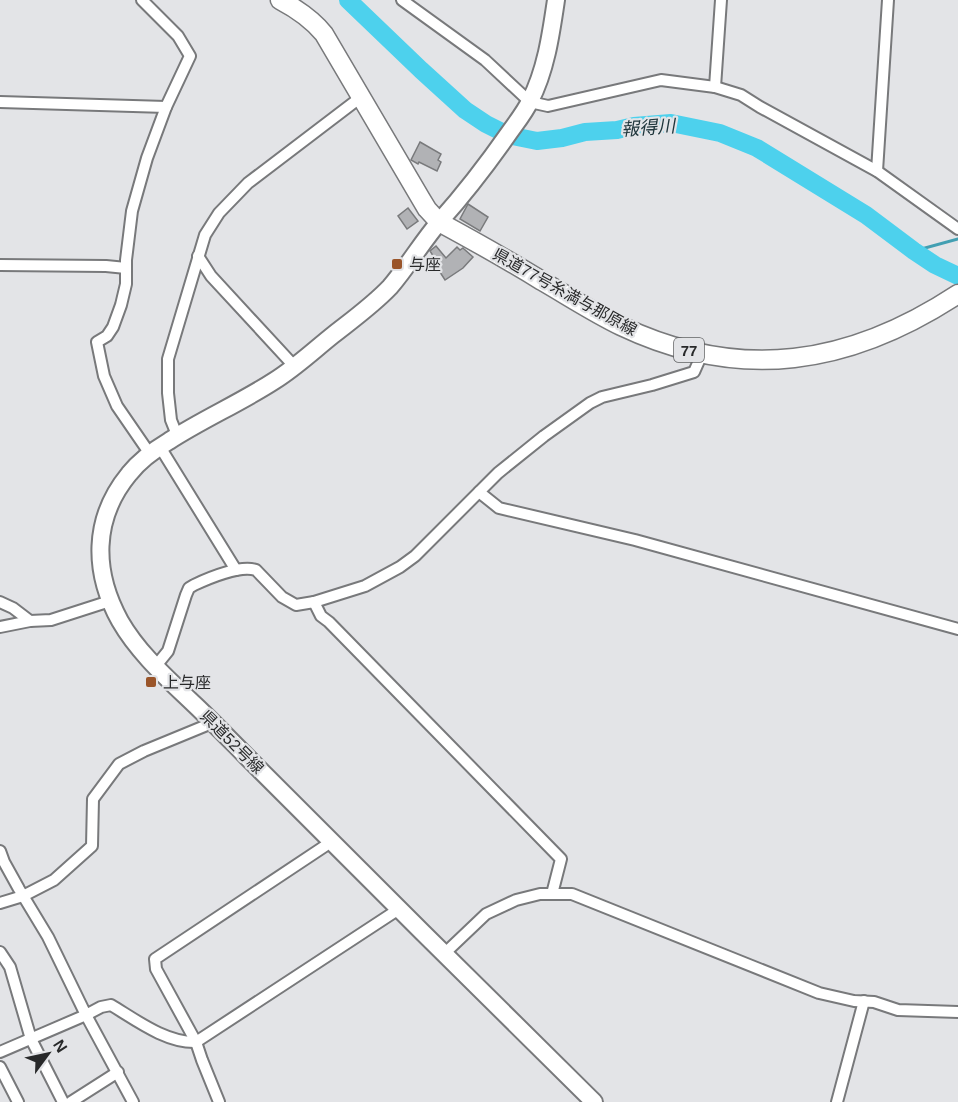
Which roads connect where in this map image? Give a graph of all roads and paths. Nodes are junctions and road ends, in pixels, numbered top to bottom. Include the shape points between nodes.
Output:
1 (143, 0) edge
2 (402, 0) edge
3 (556, 0) edge
4 (721, 0) edge
5 (888, 0) edge
6 (292, 3) edge
7 (715, 87) junction
8 (361, 97) junction
9 (0, 102) edge
10 (166, 106) junction
11 (528, 106) junction
12 (877, 171) junction
13 (439, 222) junction
14 (958, 229) edge
15 (198, 256) junction
16 (0, 265) edge
17 (126, 268) junction
18 (956, 298) edge
19 (702, 354) junction
20 (295, 367) junction
21 (177, 435) junction
22 (155, 450) junction
23 (479, 492) junction
24 (236, 570) junction
25 (110, 601) junction
26 (0, 602) edge
27 (314, 602) junction
28 (30, 621) junction
29 (0, 627) edge
30 (958, 629) edge
31 (155, 667) junction
32 (212, 723) junction
33 (329, 840) junction
34 (0, 851) edge
35 (552, 894) junction
36 (23, 896) junction
37 (0, 903) edge
38 (399, 909) junction
39 (0, 951) edge
40 (445, 954) junction
41 (864, 1001) junction
42 (958, 1012) edge
43 (86, 1015) junction
44 (31, 1039) junction
45 (196, 1042) junction
46 (0, 1052) edge
47 (0, 1067) edge
48 (118, 1072) junction
49 (18, 1102) edge
50 (63, 1102) edge
51 (70, 1102) edge
52 (133, 1102) edge
53 (219, 1102) edge
54 (594, 1102) edge
55 (837, 1102) edge

1 - 10 street via 178,36 189,57
2 - 11 street via 485,60
3 - 11 main road, 県道52号線 via 551,37
4 - 7 street
5 - 12 street
6 - 8 main road, 県道77号糸満与那原線 / 77 via 324,34
7 - 11 street via 661,80 548,106
7 - 12 street via 741,95
8 - 13 main road, 県道77号糸満与那原線 / 77 via 427,209
8 - 15 street via 248,183 219,213
9 - 10 street
10 - 17 street via 132,211
11 - 13 main road, 県道52号線
12 - 14 street
13 - 19 main road, 県道77号糸満与那原線 / 77 via 621,326
13 - 20 main road, 県道52号線 via 389,287
15 - 20 street via 211,276
15 - 21 street via 168,359 171,420
16 - 17 street
17 - 22 street via 124,293 113,327 97,342 104,376 117,406
18 - 19 main road, 県道77号糸満与那原線 / 77 via 905,326 831,352 747,360
19 - 23 street via 693,372 595,400 498,472
20 - 21 main road, 県道52号線
21 - 22 main road, 県道52号線
22 - 24 street
22 - 25 main road, 県道52号線 via 122,483 104,523 99,552
23 - 27 street via 407,562 365,586
23 - 30 street via 499,508 635,540
24 - 27 street via 256,570 296,605
24 - 31 street via 189,588 168,651
25 - 28 street via 51,620
25 - 31 main road, 県道52号線 via 136,645
26 - 28 street
27 - 35 street via 321,616 561,859
28 - 29 street
31 - 32 main road, 県道52号線
32 - 33 main road, 県道52号線
32 - 36 street via 119,765 93,799 92,846 54,880
33 - 38 main road, 県道52号線
33 - 45 street via 155,958 156,969
34 - 36 street
35 - 40 street via 516,900 486,914
35 - 41 street via 572,894 819,993
36 - 37 street
36 - 43 street
38 - 40 main road, 県道52号線
38 - 45 street
39 - 44 street via 10,967
40 - 54 main road, 県道52号線
41 - 42 street via 898,1010
41 - 55 street
43 - 44 street
43 - 45 street via 111,1005 161,1033
43 - 48 street
44 - 46 street
44 - 50 street
45 - 53 street
47 - 49 street
48 - 51 street
48 - 52 street

